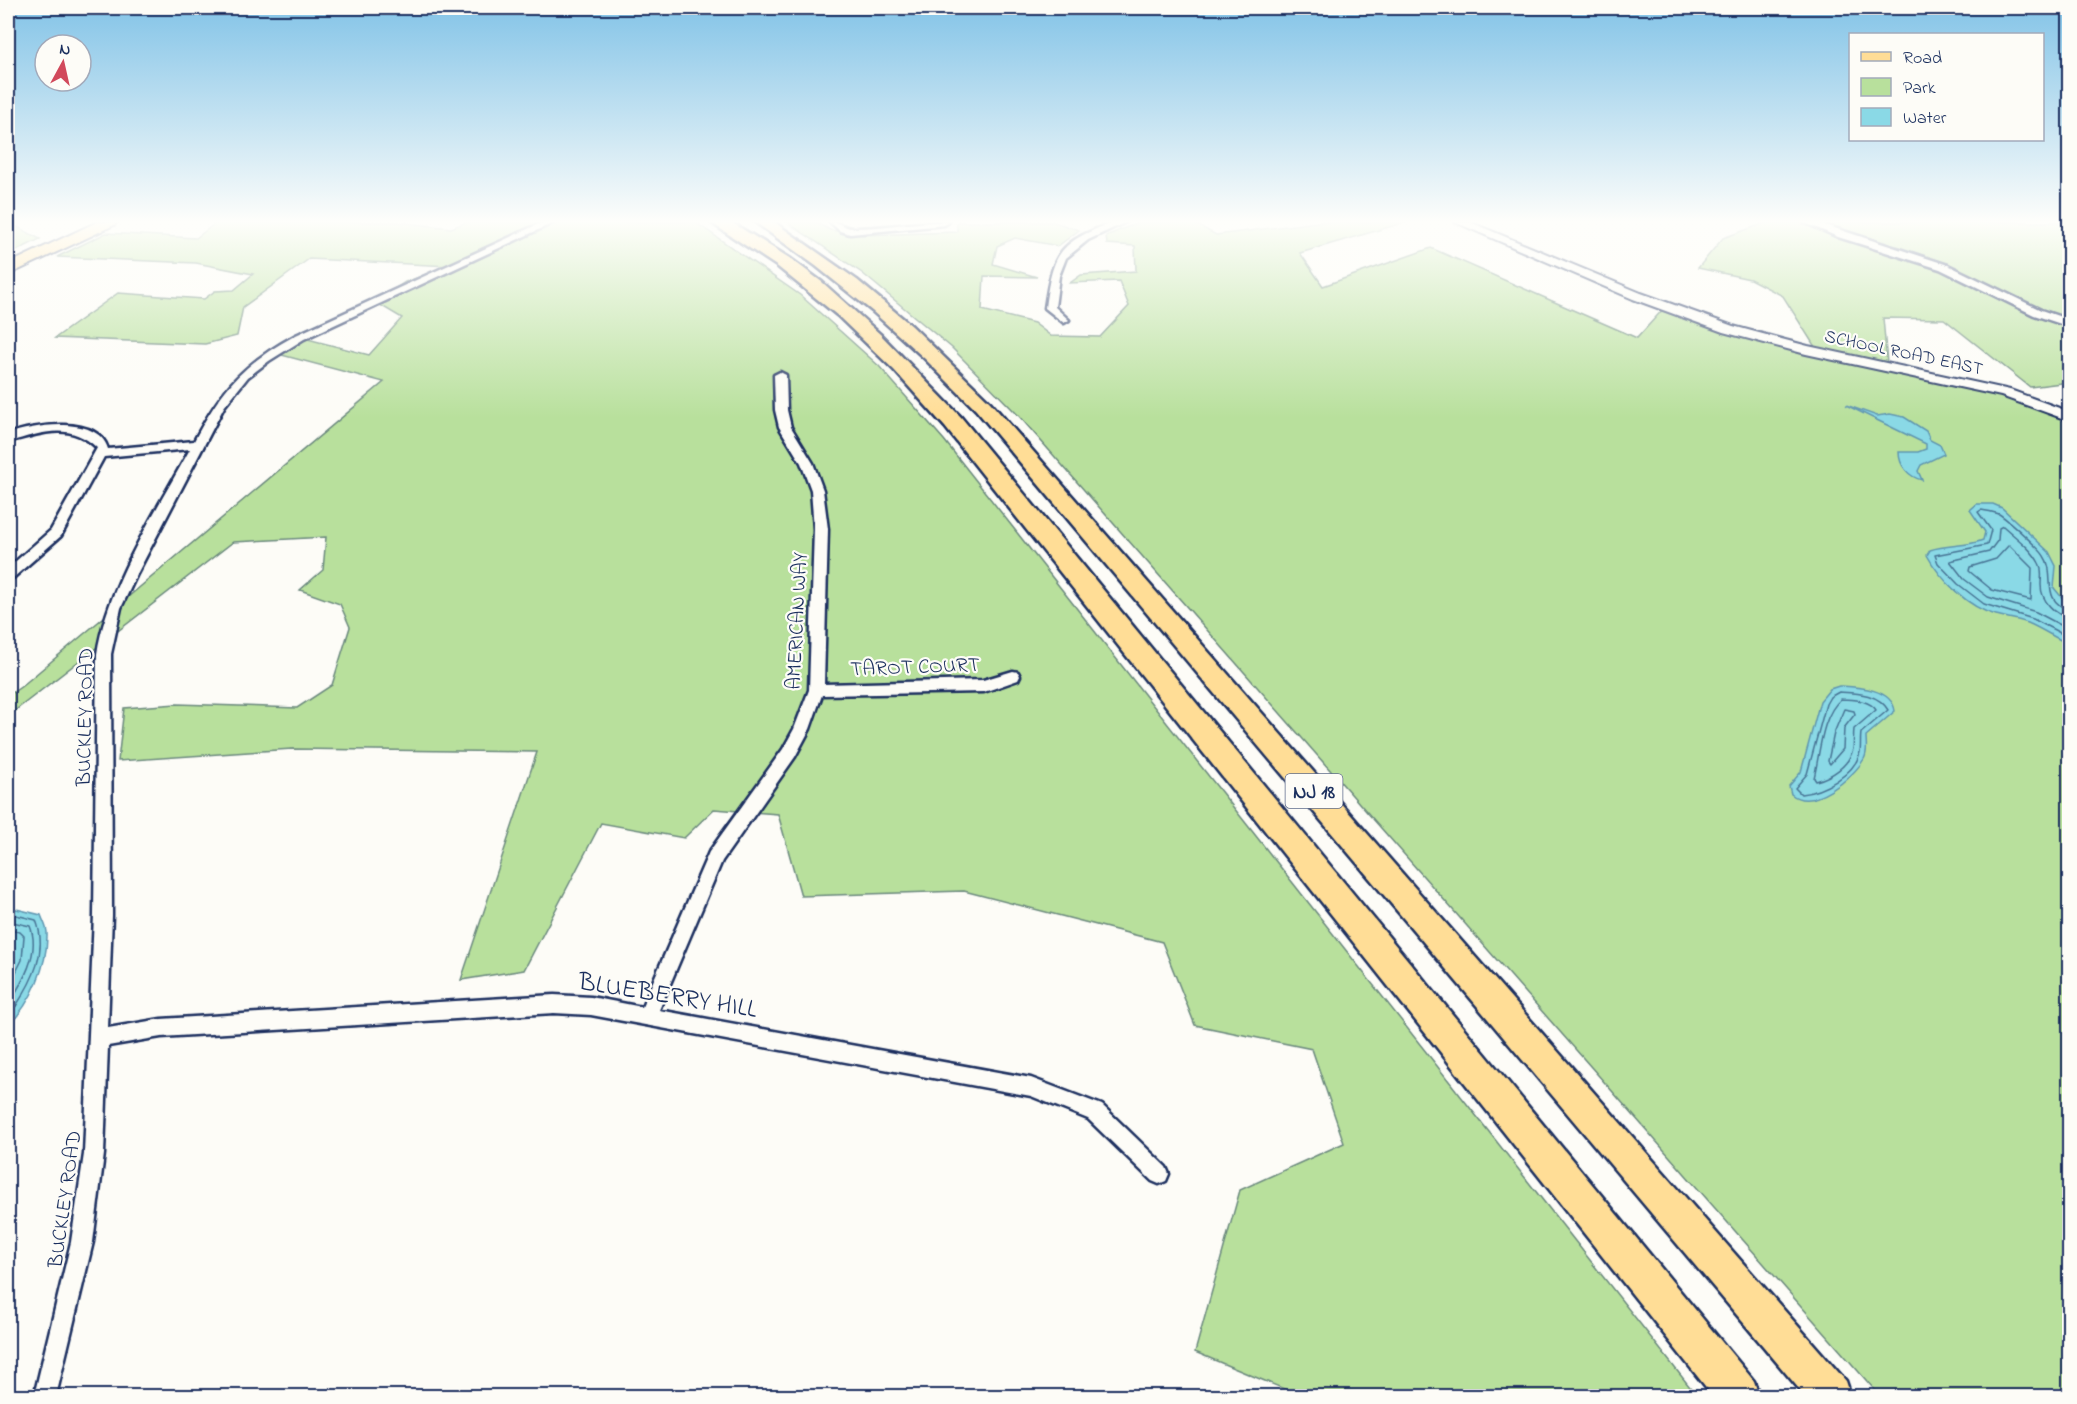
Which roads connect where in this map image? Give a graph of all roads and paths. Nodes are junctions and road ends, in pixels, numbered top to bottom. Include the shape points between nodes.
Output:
1 (408, 288) edge
2 (813, 288) edge
3 (856, 288) edge
4 (1053, 288) edge
5 (1615, 288) edge
6 (1985, 288) edge
7 (1064, 320) dead end
8 (2070, 324) edge
9 (780, 375) dead end
10 (2070, 417) edge
11 (8, 438) edge
12 (198, 444) junction
13 (99, 454) junction
14 (8, 575) edge
15 (1013, 676) dead end
16 (816, 690) junction
17 (646, 1016) junction
18 (99, 1038) junction
19 (1159, 1174) dead end
20 (45, 1396) edge
21 (1739, 1396) edge
22 (1831, 1396) edge

1 - 12 street, BUCKLEY ROAD via 267,356 227,392
2 - 21 highway, NJ 18 via 899,363 954,422
3 - 22 highway, NJ 18 via 928,350 983,406
4 - 7 street via 1050,308
5 - 10 street, SCHOOL ROAD EAST via 1728,329 2005,393
6 - 8 street
9 - 16 street, AMERICAN WAY via 785,426 807,463 817,490 822,529
11 - 13 street via 56,428 86,432 103,448
12 - 13 street
12 - 18 street, BUCKLEY ROAD via 126,583 107,633
13 - 14 street via 56,533
15 - 16 street, TAROT COURT via 984,686
16 - 17 street, AMERICAN WAY via 789,753 716,857
17 - 18 street, BLUEBERRY HILL via 554,1004 161,1028
17 - 19 street, BLUEBERRY HILL via 1031,1087 1095,1112
18 - 20 street, BUCKLEY ROAD via 90,1191 82,1242

